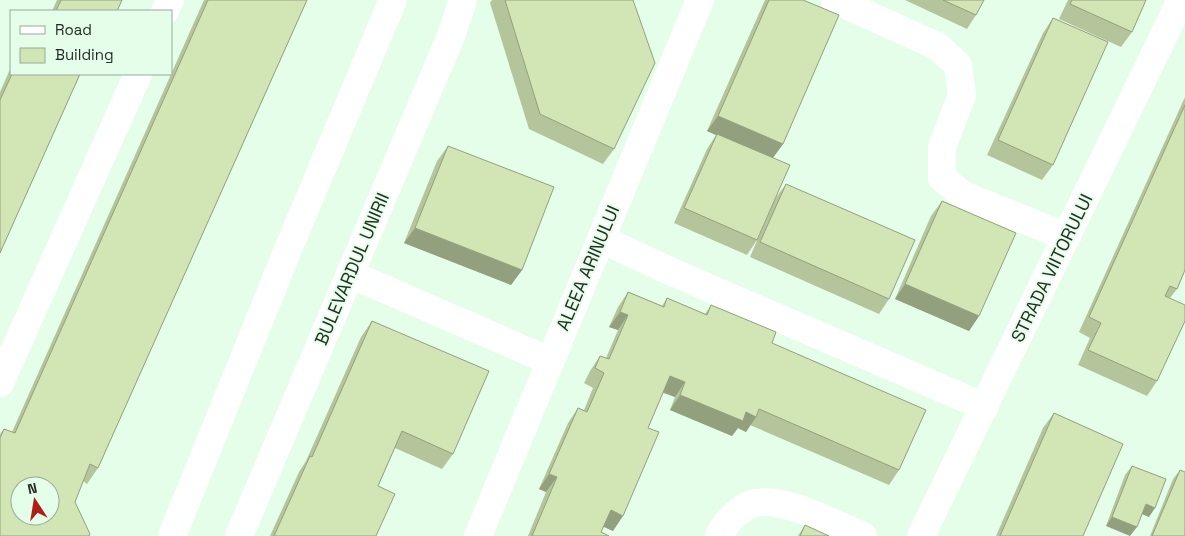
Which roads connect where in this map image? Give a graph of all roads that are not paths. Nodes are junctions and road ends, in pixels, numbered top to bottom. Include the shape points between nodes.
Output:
1 (393, 0) edge
2 (463, 0) edge
3 (700, 0) edge
4 (835, 0) edge
5 (1182, 0) edge
6 (138, 75) edge
7 (1067, 237) junction
8 (601, 239) junction
9 (350, 274) junction
10 (550, 361) junction
11 (0, 383) edge
12 (985, 407) junction
13 (172, 536) edge
14 (239, 536) edge
15 (478, 536) edge
16 (718, 536) edge
17 (863, 536) edge
18 (921, 536) edge

1 - 13 street
2 - 9 street, BULEVARDUL UNIRII
3 - 8 street, ALEEA ARINULUI
4 - 7 street via 937,46 958,65 962,95 942,147 942,178 963,195
5 - 7 street, STRADA VIITORULUI
6 - 11 street
7 - 12 street, STRADA VIITORULUI
8 - 10 street, ALEEA ARINULUI
8 - 12 street
9 - 10 street
9 - 14 street, BULEVARDUL UNIRII
10 - 15 street, ALEEA ARINULUI
12 - 18 street, STRADA VIITORULUI
16 - 17 street via 736,511 760,501 786,505

